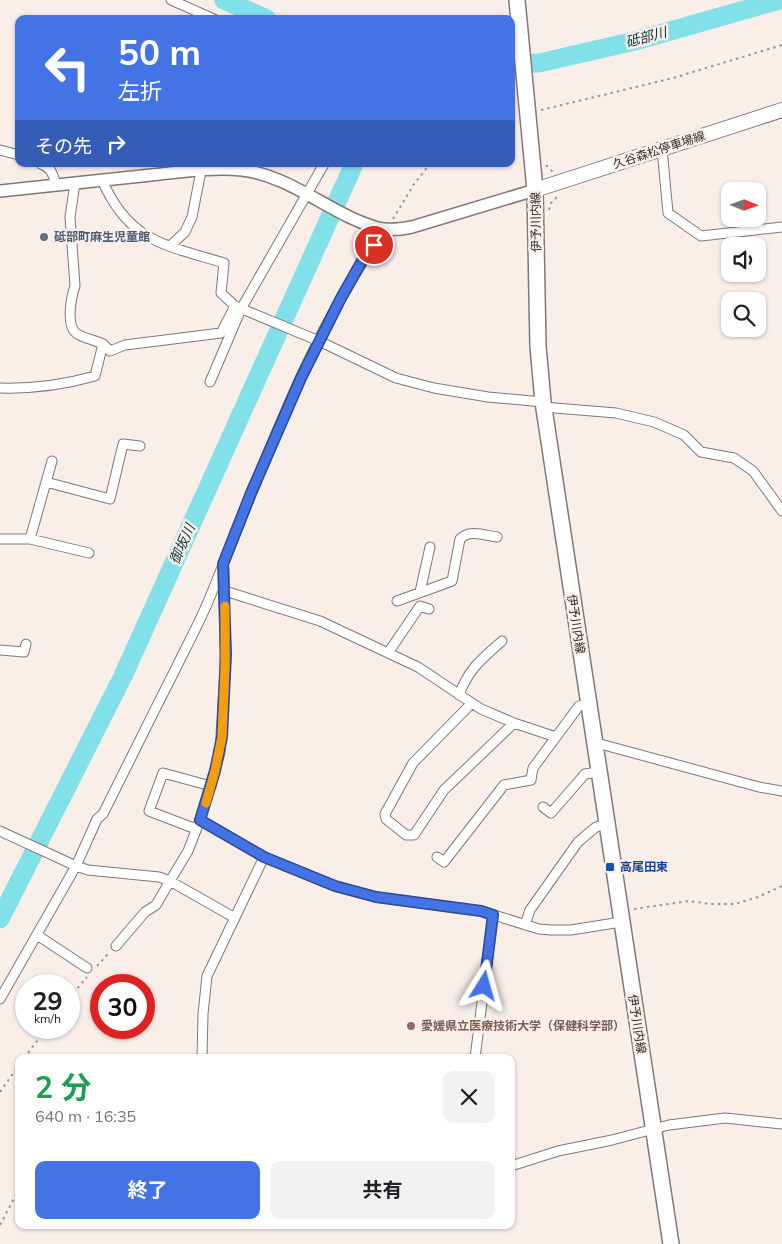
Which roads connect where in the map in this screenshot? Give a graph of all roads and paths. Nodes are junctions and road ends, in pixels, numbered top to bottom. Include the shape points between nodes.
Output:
1 (171, 0) edge
2 (517, 0) edge
3 (205, 15) edge
4 (782, 45) edge
5 (527, 108) junction
6 (782, 110) edge
7 (662, 149) junction
8 (0, 150) edge
9 (15, 154) edge
10 (48, 167) edge
11 (322, 167) edge
12 (428, 167) edge
13 (201, 171) junction
14 (102, 180) junction
15 (76, 183) junction
16 (56, 185) junction
17 (536, 190) junction
18 (0, 191) edge
19 (308, 195) junction
20 (782, 226) edge
21 (382, 229) junction
22 (170, 246) junction
23 (241, 309) junction
24 (315, 340) junction
25 (102, 344) junction
26 (210, 382) dead end
27 (0, 388) edge
28 (543, 404) junction
29 (140, 446) dead end
30 (52, 461) dead end
31 (46, 482) junction
32 (782, 511) edge
33 (497, 536) dead end
34 (0, 538) edge
35 (30, 539) junction
36 (430, 547) dead end
37 (89, 553) dead end
38 (223, 564) junction
39 (224, 591) junction
40 (417, 593) junction
41 (397, 601) dead end
42 (502, 641) dead end
43 (26, 644) dead end
44 (0, 650) edge
45 (388, 653) junction
46 (459, 694) junction
47 (472, 703) junction
48 (588, 704) junction
49 (514, 723) junction
50 (556, 737) junction
51 (593, 742) junction
52 (598, 772) junction
53 (211, 786) junction
54 (782, 791) edge
55 (543, 807) dead end
56 (198, 824) junction
57 (606, 824) junction
58 (1, 832) edge
59 (264, 857) junction
60 (437, 857) dead end
61 (73, 865) junction
62 (170, 881) junction
63 (782, 886) edge
64 (493, 915) junction
65 (620, 916) junction
66 (235, 918) junction
67 (525, 924) junction
68 (37, 935) junction
69 (116, 946) dead end
70 (87, 968) dead end
71 (0, 999) edge
72 (38, 1039) edge
73 (27, 1054) edge
74 (202, 1054) edge
75 (475, 1054) edge
76 (15, 1071) edge
77 (0, 1092) edge
78 (782, 1124) edge
79 (654, 1129) junction
80 (515, 1165) edge
81 (15, 1196) edge
82 (0, 1225) edge
83 (671, 1244) edge

1 - 3 street
2 - 5 main road, 伊予川内線
4 - 5 path via 547,110
5 - 17 main road, 伊予川内線
6 - 7 main road, 久谷森松停車場線
7 - 17 main road, 久谷森松停車場線
7 - 20 street via 668,213 701,236
8 - 9 street
10 - 16 street
11 - 19 street
12 - 21 path
13 - 14 street
13 - 19 street via 244,171
13 - 22 street via 192,216 185,232
14 - 15 street
14 - 22 street via 110,198 129,222 150,238
15 - 16 street
15 - 25 street via 70,217 75,286 70,321 77,334
16 - 18 street
17 - 21 street via 412,227
17 - 28 main road, 伊予川内線 via 538,346
19 - 21 street
19 - 23 street
21 - 24 street
22 - 23 street via 224,263 221,293
23 - 24 street
23 - 25 street via 222,333 125,344 110,351
23 - 26 street
24 - 28 street via 396,378 434,388
24 - 38 street
25 - 27 street via 96,376 66,384
28 - 32 street via 616,413 654,422 684,435 701,452 734,458 753,471
28 - 48 main road, 伊予川内線
29 - 31 street via 123,444 110,499
30 - 31 street
31 - 35 street
33 - 40 street via 464,534 460,539 452,581
34 - 35 street
35 - 37 street
36 - 40 street
38 - 39 street
38 - 61 street via 210,599 103,814 96,819
39 - 45 street via 320,621
39 - 53 street via 223,720 220,753
40 - 41 street
40 - 45 street via 425,607
42 - 46 street via 464,679
43 - 44 street via 24,652
45 - 46 street via 418,667
46 - 47 street
47 - 49 street
47 - 49 street via 413,763 385,814 386,819 406,835 417,832 444,790
48 - 50 street via 579,706
48 - 51 main road, 伊予川内線
49 - 50 street
50 - 60 street via 534,768 531,780 504,785 444,862
51 - 52 main road, 伊予川内線
51 - 54 street
52 - 55 street via 585,774 551,813
52 - 57 main road, 伊予川内線
53 - 56 street
53 - 56 street via 163,773 149,811
56 - 59 street
56 - 62 street
57 - 65 main road, 伊予川内線
57 - 67 street via 596,827 578,842 530,910
58 - 61 street
59 - 64 street via 335,886 376,897
59 - 66 street
61 - 62 street
61 - 68 street
62 - 66 street
62 - 69 street via 156,905 145,912
63 - 65 path via 735,904 689,901
64 - 67 street
64 - 75 street
65 - 67 street via 571,930 539,929
65 - 79 main road, 伊予川内線
66 - 74 street via 207,976
68 - 70 street
68 - 71 street
72 - 73 path
76 - 77 path
78 - 79 street via 725,1118
79 - 80 street via 558,1151
79 - 83 main road, 伊予川内線
81 - 82 path

